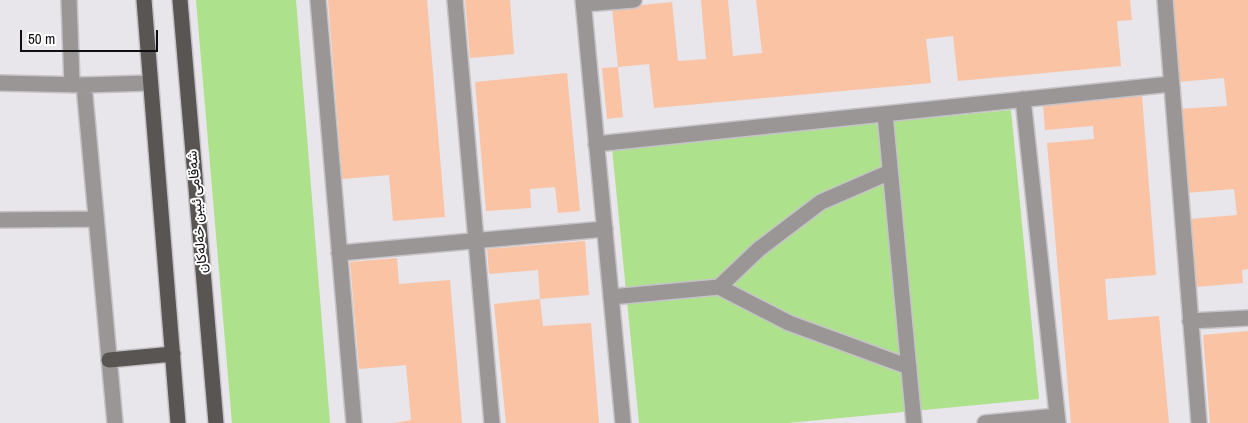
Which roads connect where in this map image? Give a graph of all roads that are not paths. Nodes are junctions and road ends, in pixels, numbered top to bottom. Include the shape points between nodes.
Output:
1 (69, 0) edge
2 (144, 0) edge
3 (180, 0) edge
4 (318, 0) edge
5 (455, 0) edge
6 (634, 0) edge
7 (1165, 0) edge
8 (584, 2) edge
9 (0, 83) edge
10 (150, 83) junction
11 (1172, 84) junction
12 (78, 85) junction
13 (1023, 99) junction
14 (885, 114) junction
15 (596, 144) junction
16 (890, 172) junction
17 (96, 219) junction
18 (0, 220) edge
19 (605, 229) junction
20 (476, 241) junction
21 (339, 253) junction
22 (719, 287) junction
23 (611, 297) junction
24 (1248, 318) edge
25 (1190, 321) junction
26 (173, 354) junction
27 (109, 360) junction
28 (909, 367) junction
29 (1058, 419) edge
30 (115, 423) edge
31 (178, 423) edge
32 (216, 423) edge
33 (354, 423) edge
34 (492, 423) edge
35 (623, 423) edge
36 (914, 423) edge
37 (986, 423) edge
38 (1199, 423) edge

1 - 12 street
2 - 10 main road
3 - 32 main road, شەقامی ئیبن خەلەکان
4 - 21 street
5 - 20 street
6 - 8 street
7 - 11 street
8 - 15 street
9 - 12 street
10 - 12 street
10 - 26 main road
11 - 13 street
11 - 25 street
12 - 17 street
13 - 14 street
13 - 29 street
14 - 15 street
14 - 16 street
15 - 19 street
16 - 22 street via 821,202 760,249
16 - 28 street
17 - 18 street
17 - 27 street
19 - 20 street
19 - 23 street
20 - 21 street
20 - 34 street
21 - 33 street
22 - 23 street
22 - 28 street via 789,323
23 - 35 street
24 - 25 street
25 - 38 street
26 - 27 main road
26 - 31 main road
27 - 30 street
28 - 36 street
29 - 37 street

